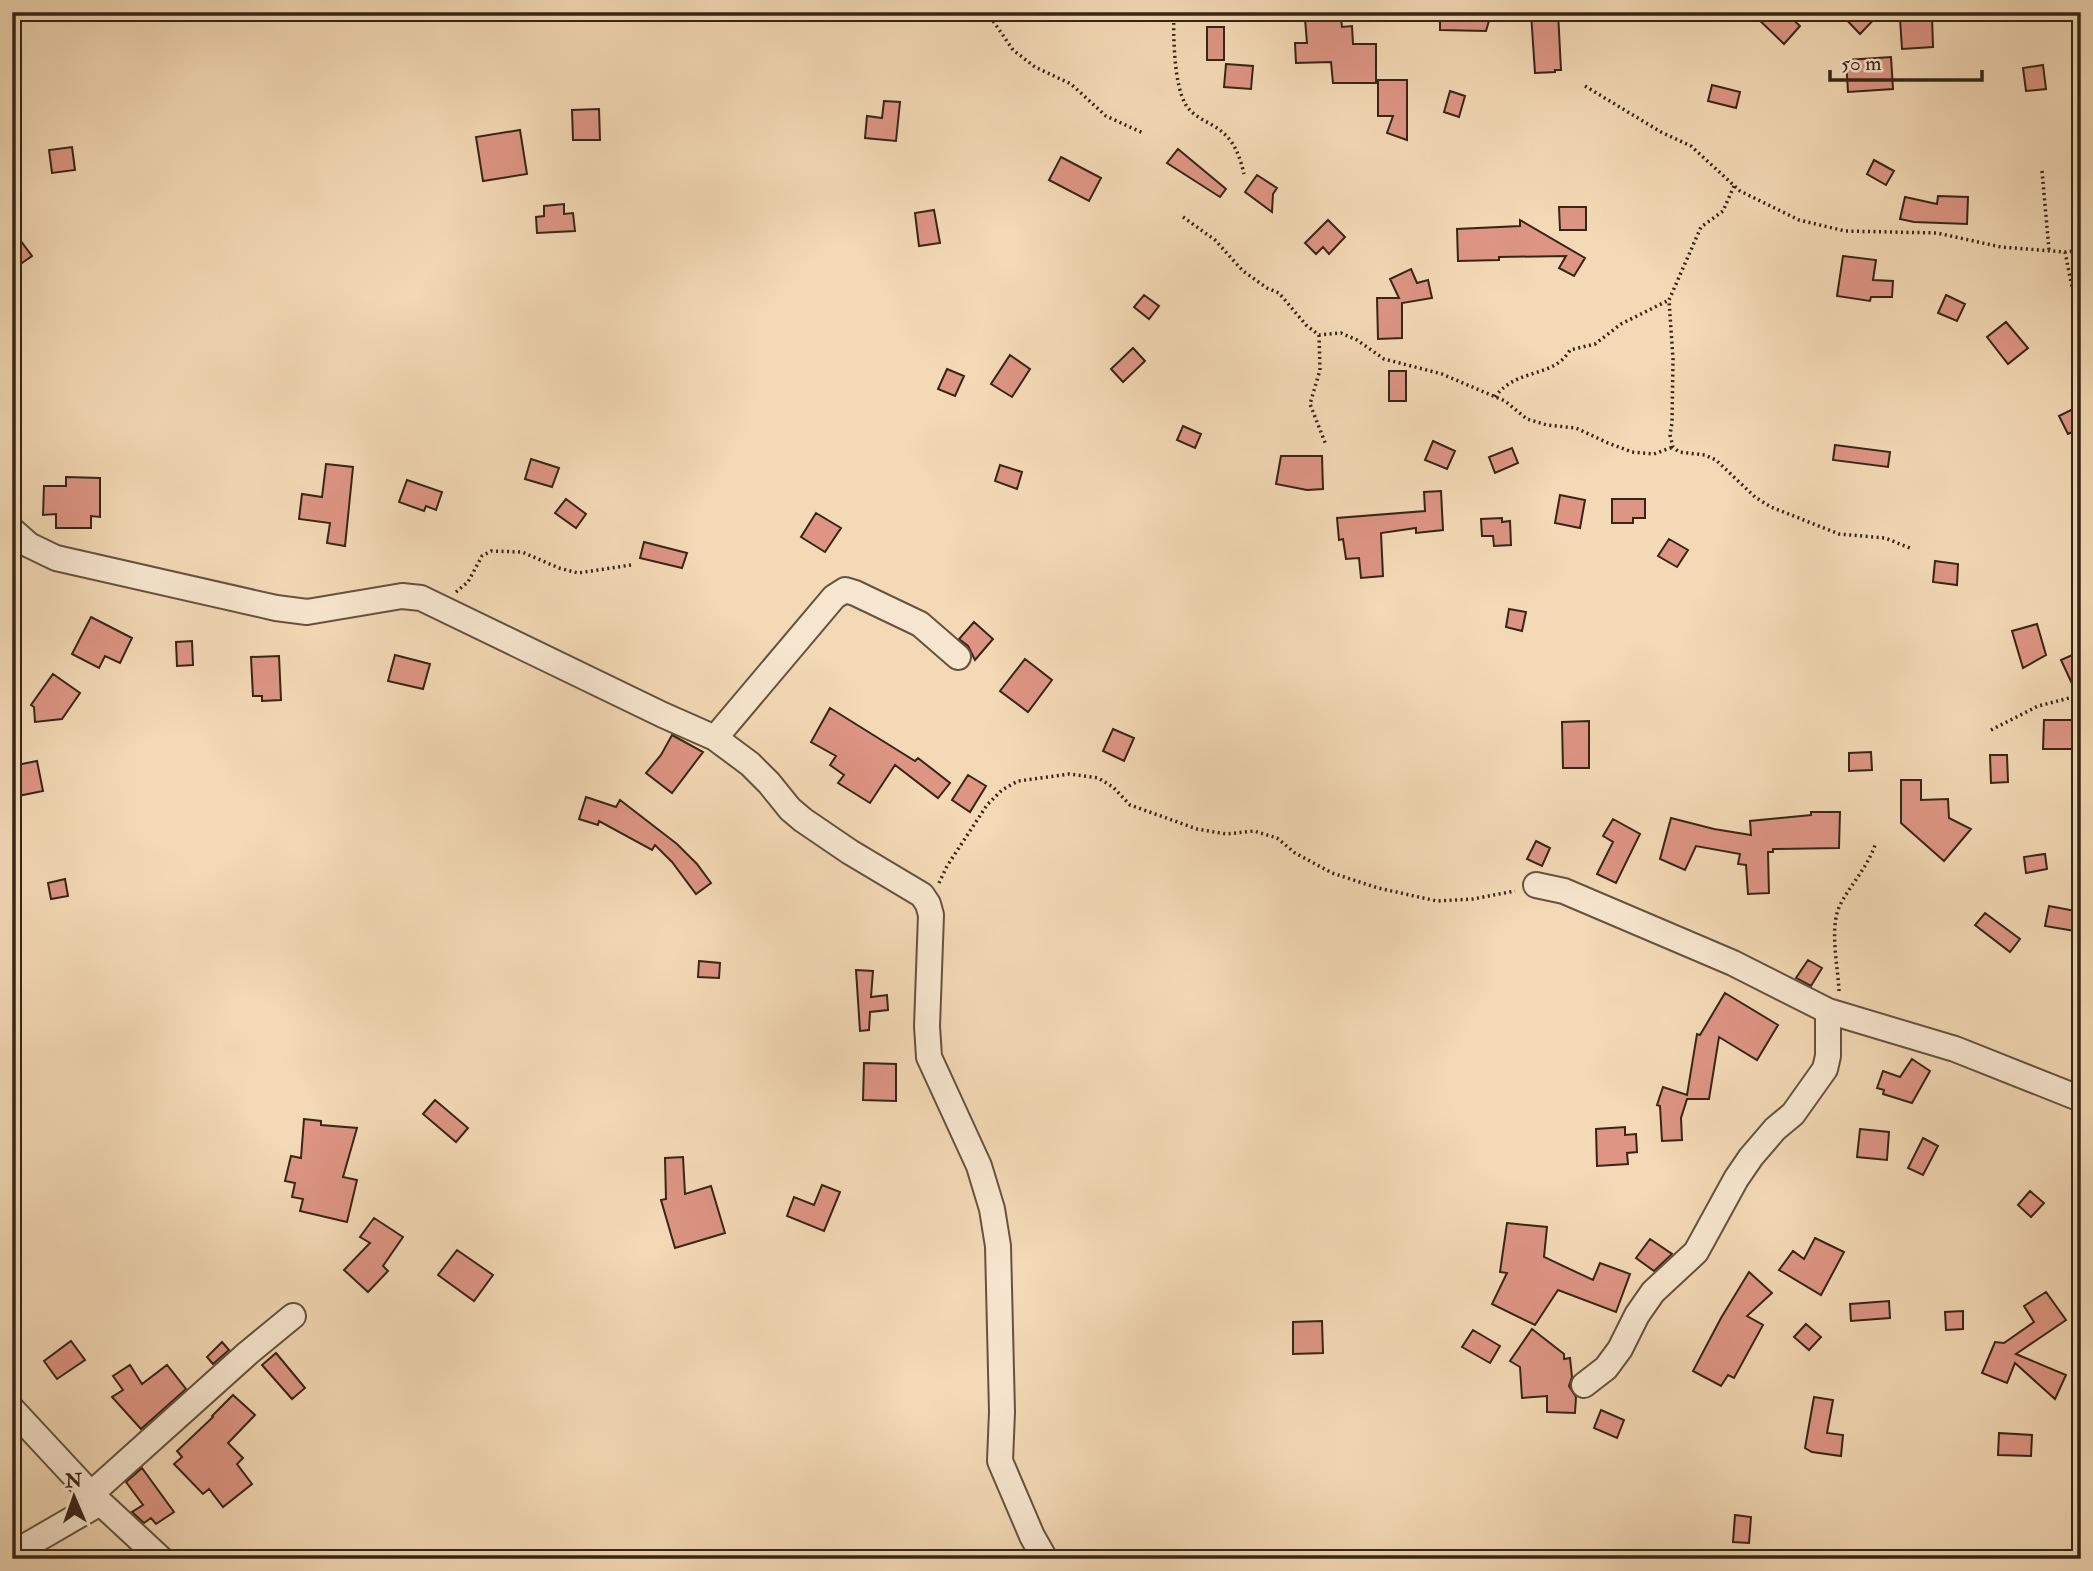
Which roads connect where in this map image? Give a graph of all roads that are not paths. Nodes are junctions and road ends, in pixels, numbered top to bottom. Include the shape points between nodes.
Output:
1 (12, 530) edge
2 (958, 657) dead end
3 (715, 738) junction
4 (1536, 885) road end
5 (1834, 1013) junction
6 (2081, 1099) edge
7 (293, 1316) dead end
8 (1584, 1385) dead end
9 (12, 1409) edge
10 (96, 1499) junction
11 (12, 1554) edge
12 (161, 1559) edge
13 (1045, 1559) edge

1 - 3 street via 29,545 56,558 276,608 307,612 402,596 428,601
2 - 3 street via 920,624 845,590 834,597
3 - 13 street via 750,764 803,820 922,895 929,904 929,1057 979,1166 998,1247 1000,1461
4 - 5 street via 1564,891 1721,957
5 - 6 street via 1955,1049
5 - 8 street via 1825,1069 1793,1114 1751,1157 1696,1252 1653,1292 1606,1368
7 - 10 street via 248,1353
9 - 10 street
10 - 11 street
10 - 12 street

